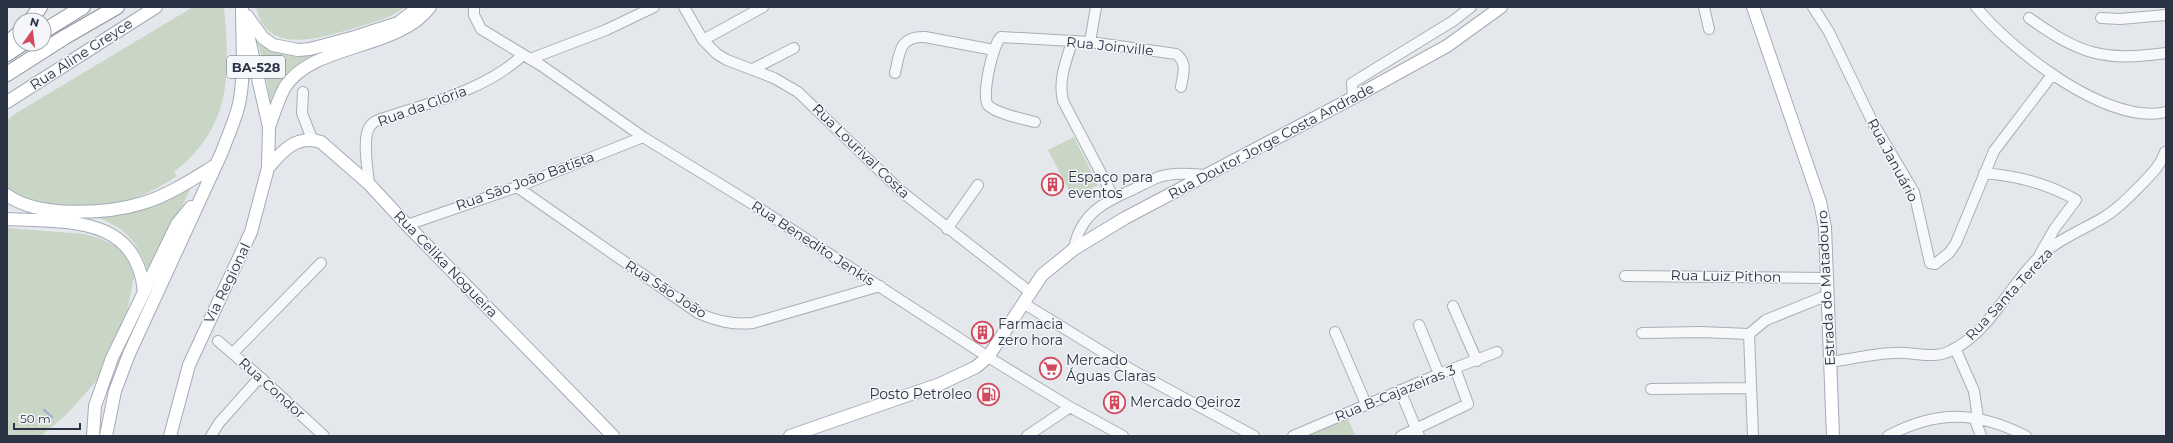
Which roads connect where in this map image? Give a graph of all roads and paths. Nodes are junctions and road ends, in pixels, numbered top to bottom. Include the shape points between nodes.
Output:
1 (83, 7) edge
2 (118, 7) edge
3 (156, 7) edge
4 (419, 7) edge
5 (430, 7) edge
6 (474, 7) edge
7 (654, 7) edge
8 (684, 7) edge
9 (763, 7) edge
10 (1096, 7) edge
11 (1471, 7) edge
12 (1501, 7) edge
13 (1704, 7) edge
14 (1753, 7) edge
15 (1813, 7) edge
16 (1976, 7) edge
17 (242, 8) edge
18 (2166, 15) edge
19 (2029, 18) dead end
20 (2101, 18) dead end
21 (52, 26) edge
22 (1709, 29) dead end
23 (703, 40) junction
24 (1072, 42) junction
25 (1090, 42) junction
26 (794, 48) dead end
27 (994, 50) junction
28 (2166, 53) edge
29 (527, 57) junction
30 (753, 69) junction
31 (895, 73) dead end
32 (7, 74) edge
33 (2052, 75) junction
34 (1181, 87) dead end
35 (304, 92) dead end
36 (1353, 98) junction
37 (7, 102) edge
38 (2166, 112) edge
39 (1035, 122) dead end
40 (269, 127) junction
41 (643, 137) junction
42 (312, 139) junction
43 (2165, 152) edge
44 (216, 165) junction
45 (268, 168) junction
46 (1984, 173) junction
47 (1208, 175) junction
48 (370, 184) junction
49 (978, 185) dead end
50 (517, 187) junction
51 (7, 195) edge
52 (1114, 198) junction
53 (197, 202) junction
54 (7, 219) edge
55 (407, 225) junction
56 (947, 229) junction
57 (1074, 249) junction
58 (2038, 258) junction
59 (321, 263) dead end
60 (1625, 276) dead end
61 (1827, 278) junction
62 (880, 286) junction
63 (144, 292) junction
64 (1030, 292) junction
65 (1828, 294) junction
66 (1023, 303) junction
67 (1453, 306) dead end
68 (1419, 325) dead end
69 (1334, 332) dead end
70 (1642, 333) dead end
71 (1749, 334) junction
72 (218, 342) dead end
73 (1955, 348) junction
74 (1497, 352) dead end
75 (233, 353) junction
76 (988, 357) junction
77 (1477, 361) junction
78 (1830, 362) junction
79 (1455, 368) junction
80 (1439, 374) junction
81 (260, 377) junction
82 (1751, 388) junction
83 (1651, 389) dead end
84 (1400, 390) junction
85 (1366, 404) junction
86 (1070, 407) junction
87 (1976, 417) junction
88 (1417, 433) edge
89 (321, 435) edge
90 (93, 436) edge
91 (106, 436) edge
92 (170, 436) edge
93 (211, 436) edge
94 (613, 436) edge
95 (790, 436) edge
96 (1027, 436) edge
97 (1123, 436) edge
98 (1254, 436) edge
99 (1293, 436) edge
100 (1401, 436) edge
101 (1753, 436) edge
102 (1833, 436) edge
103 (1888, 436) edge
104 (1981, 436) edge
105 (2026, 436) edge

1 - 21 highway
2 - 32 highway
3 - 37 main road, Rua Aline Greyce
4 - 17 main road via 398,23 355,37 298,50 273,45 262,38
5 - 40 main road via 415,22 402,29 327,58 294,76 285,87
6 - 29 street, Rua Benedito Jenkis via 474,15 481,28
7 - 29 street, Rua da Glória via 606,30
8 - 23 street, Rua Lourival Costa
9 - 23 street
10 - 25 street
11 - 36 street via 1453,21 1352,83
12 - 36 main road, Rua Doutor Jorge Costa Andrade via 1446,46
13 - 22 street
14 - 61 main road, Estrada do Matadouro via 1820,202 1825,227
15 - 46 street, Rua Januário via 1829,32 1873,123 1914,192 1930,263 1940,261 1956,242
16 - 33 street via 2011,42
17 - 40 main road, BA-528
17 - 44 main road via 243,72 240,99
18 - 20 street
19 - 28 street via 2058,39 2093,54 2116,57
23 - 30 street, Rua Lourival Costa via 722,57
24 - 25 street, Rua Joinville
24 - 27 street, Rua Joinville via 1007,35 998,40
24 - 52 street via 1060,91
25 - 34 street, Rua Joinville via 1176,54 1182,59 1184,66
26 - 30 street
27 - 31 street via 914,37 906,40 901,48
27 - 39 street via 986,96 988,105 996,111
29 - 41 street, Rua Benedito Jenkis
29 - 48 street, Rua da Glória via 478,86 381,118 371,125 366,142
30 - 56 street, Rua Lourival Costa via 798,92 875,169
33 - 38 street via 2117,107 2153,114
33 - 46 street, Rua Januário via 2004,136
35 - 42 street via 302,113
36 - 47 main road, Rua Doutor Jorge Costa Andrade
40 - 45 main road, Via Regional / BA-528
41 - 50 street, Rua São João Batista
41 - 62 street, Rua Benedito Jenkis
42 - 45 main road via 303,139 288,146
42 - 48 main road, Rua Celika Nogueira via 321,142
43 - 58 street, Rua Santa Tereza via 2156,170 2112,212 2067,237
44 - 51 main road via 175,190 144,203 113,209 75,211 31,206 19,203
44 - 53 main road
45 - 92 main road, Via Regional via 251,232 189,365
46 - 58 street via 2020,177 2058,190 2076,200 2055,228
47 - 52 street via 1177,174 1159,177
47 - 57 main road, Rua Doutor Jorge Costa Andrade via 1128,216
48 - 55 main road, Rua Celika Nogueira
49 - 56 street
50 - 55 street, Rua São João Batista
50 - 62 street, Rua São João via 698,313 721,322 737,325 753,323
52 - 57 street via 1089,216 1076,236
53 - 63 main road via 176,224
53 - 91 main road via 129,354 115,391
54 - 63 main road via 90,226 113,234 132,252 141,274
55 - 94 main road, Rua Celika Nogueira
56 - 64 street, Rua Lourival Costa
57 - 64 main road, Rua Doutor Jorge Costa Andrade via 1053,265
58 - 73 street, Rua Santa Tereza via 1981,327
59 - 75 street
60 - 61 street, Rua Luiz Pithon
61 - 65 main road, Estrada do Matadouro
62 - 76 street, Rua Benedito Jenkis
63 - 90 main road via 103,381 96,406
64 - 66 main road, Rua Doutor Jorge Costa Andrade
65 - 71 street via 1772,317
65 - 78 main road, Estrada do Matadouro
66 - 76 main road, Rua Doutor Jorge Costa Andrade
66 - 98 street via 1132,370
67 - 77 street
68 - 80 street
69 - 85 street
70 - 71 street
71 - 82 street
72 - 75 street, Rua Condor
73 - 78 street, Rua Santa Tereza via 1937,355 1895,353
73 - 87 street via 1974,391
74 - 77 street, Rua B-Cajazeiras 3
75 - 81 street, Rua Condor
76 - 86 street, Rua Benedito Jenkis
76 - 95 main road, Rua Doutor Jorge Costa Andrade via 976,367 940,384
77 - 79 street, Rua B-Cajazeiras 3
78 - 102 main road, Estrada do Matadouro
79 - 80 street, Rua B-Cajazeiras 3
79 - 88 street via 1468,401 1464,407
80 - 84 street, Rua B-Cajazeiras 3
81 - 89 street, Rua Condor
81 - 93 street via 219,423
82 - 83 street
82 - 101 street
84 - 85 street, Rua B-Cajazeiras 3
84 - 88 street
85 - 99 street, Rua B-Cajazeiras 3
86 - 96 street
86 - 97 street, Rua Benedito Jenkis
87 - 103 street via 1928,420
87 - 104 street
87 - 105 street via 1994,421
88 - 100 street

